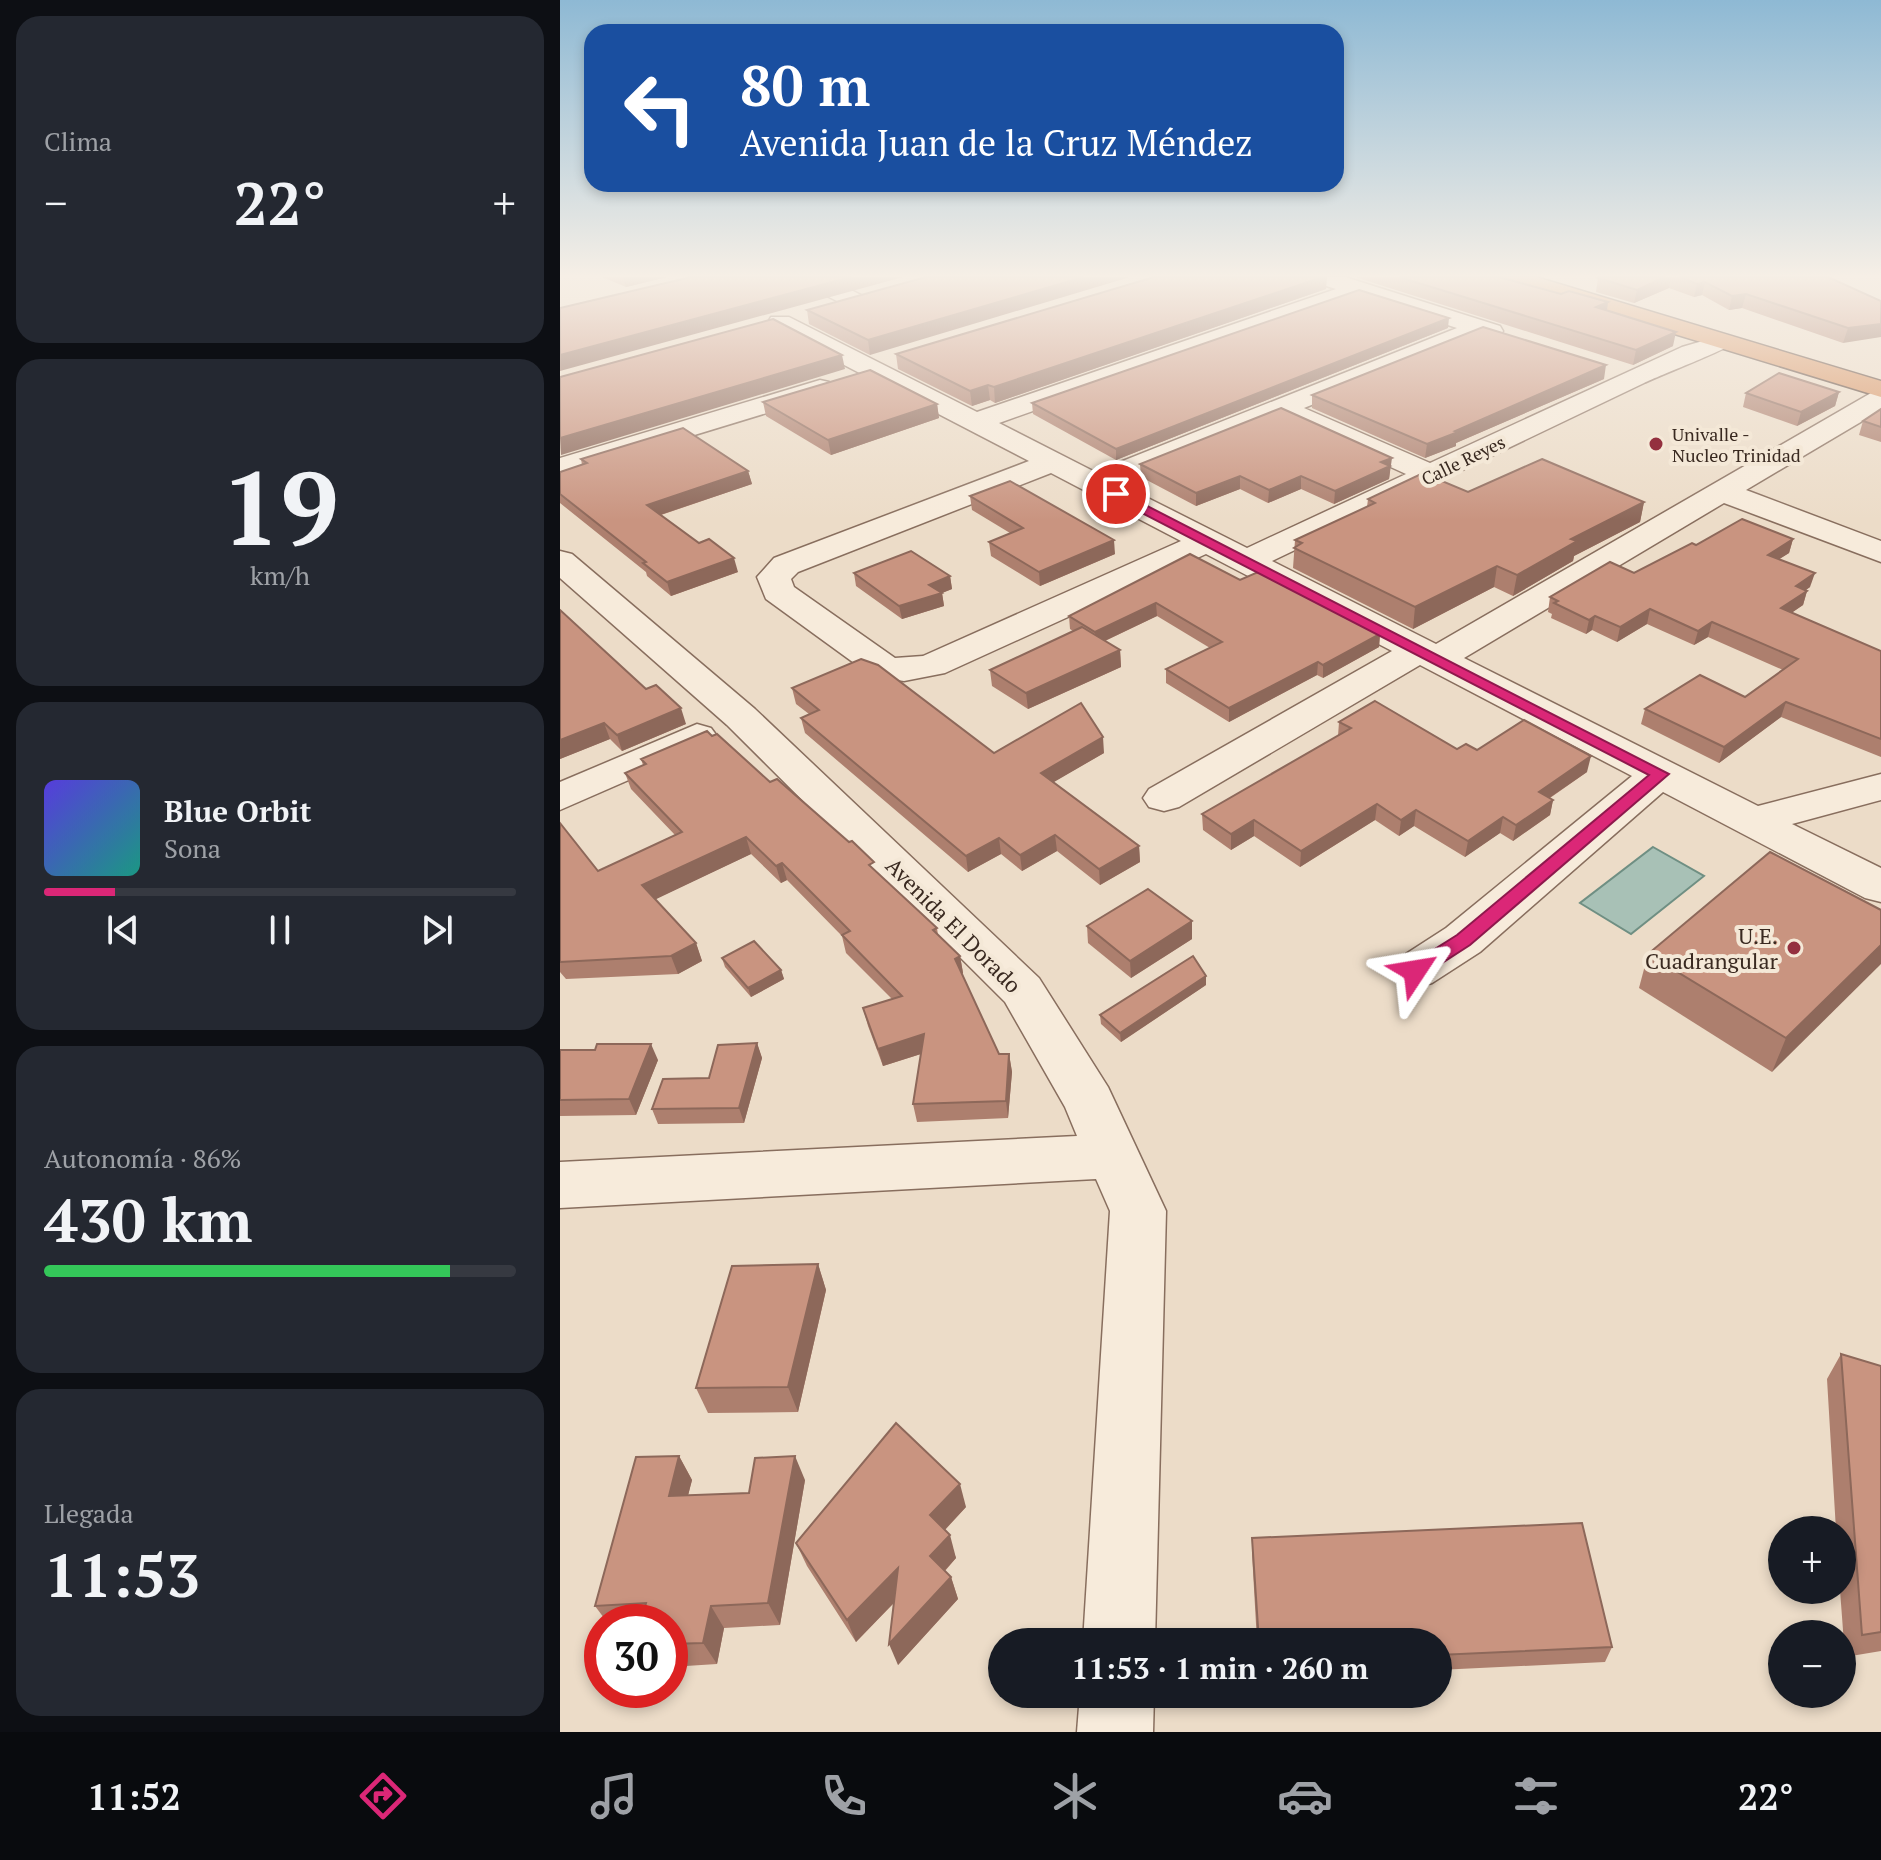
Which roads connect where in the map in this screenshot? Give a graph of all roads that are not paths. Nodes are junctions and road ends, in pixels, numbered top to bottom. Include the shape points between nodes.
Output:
1 (862, 358) edge
2 (1159, 358) edge
3 (1404, 358) edge
4 (1678, 358) edge
5 (1776, 358) edge
6 (1827, 358) edge
7 (879, 365) junction
8 (1607, 368) edge
9 (1881, 374) edge
10 (1635, 377) junction
11 (1881, 389) edge
12 (1881, 399) edge
13 (1280, 407) junction
14 (975, 422) junction
15 (1053, 462) junction
16 (560, 467) edge
17 (1432, 475) junction
18 (1093, 483) junction
19 (1725, 493) junction
20 (1207, 541) junction
21 (1881, 552) edge
22 (1246, 561) junction
23 (567, 576) edge
24 (1428, 655) junction
25 (741, 717) junction
26 (1660, 774) junction
27 (1881, 787) edge
28 (560, 797) edge
29 (1164, 798) dead end
30 (1752, 821) junction
31 (1881, 887) edge
32 (1415, 971) dead end
33 (1113, 1156) junction
34 (560, 1185) edge
35 (1120, 1628) edge
36 (1116, 1708) edge
37 (1115, 1732) edge

1 - 7 street
2 - 14 street
3 - 13 street
4 - 10 street, Calle Reyes
5 - 11 highway
6 - 9 highway
7 - 14 street
7 - 16 street
8 - 10 street
10 - 17 street, Calle Reyes
12 - 19 street
13 - 17 street
13 - 18 street
14 - 15 street
15 - 18 street
15 - 20 street via 786,565 774,577 778,592 885,668 904,670 932,665
17 - 22 street, Calle Reyes
18 - 20 street
19 - 21 street
19 - 24 street
20 - 22 street
22 - 24 street
23 - 25 street, Avenida El Dorado
24 - 26 street
24 - 29 street
25 - 28 street
25 - 33 street, Avenida El Dorado via 1022,990 1089,1102
26 - 30 street
26 - 32 street via 1463,940
27 - 30 street
30 - 31 street
33 - 34 street
33 - 35 street, Avenida El Dorado via 1138,1211
36 - 37 street

